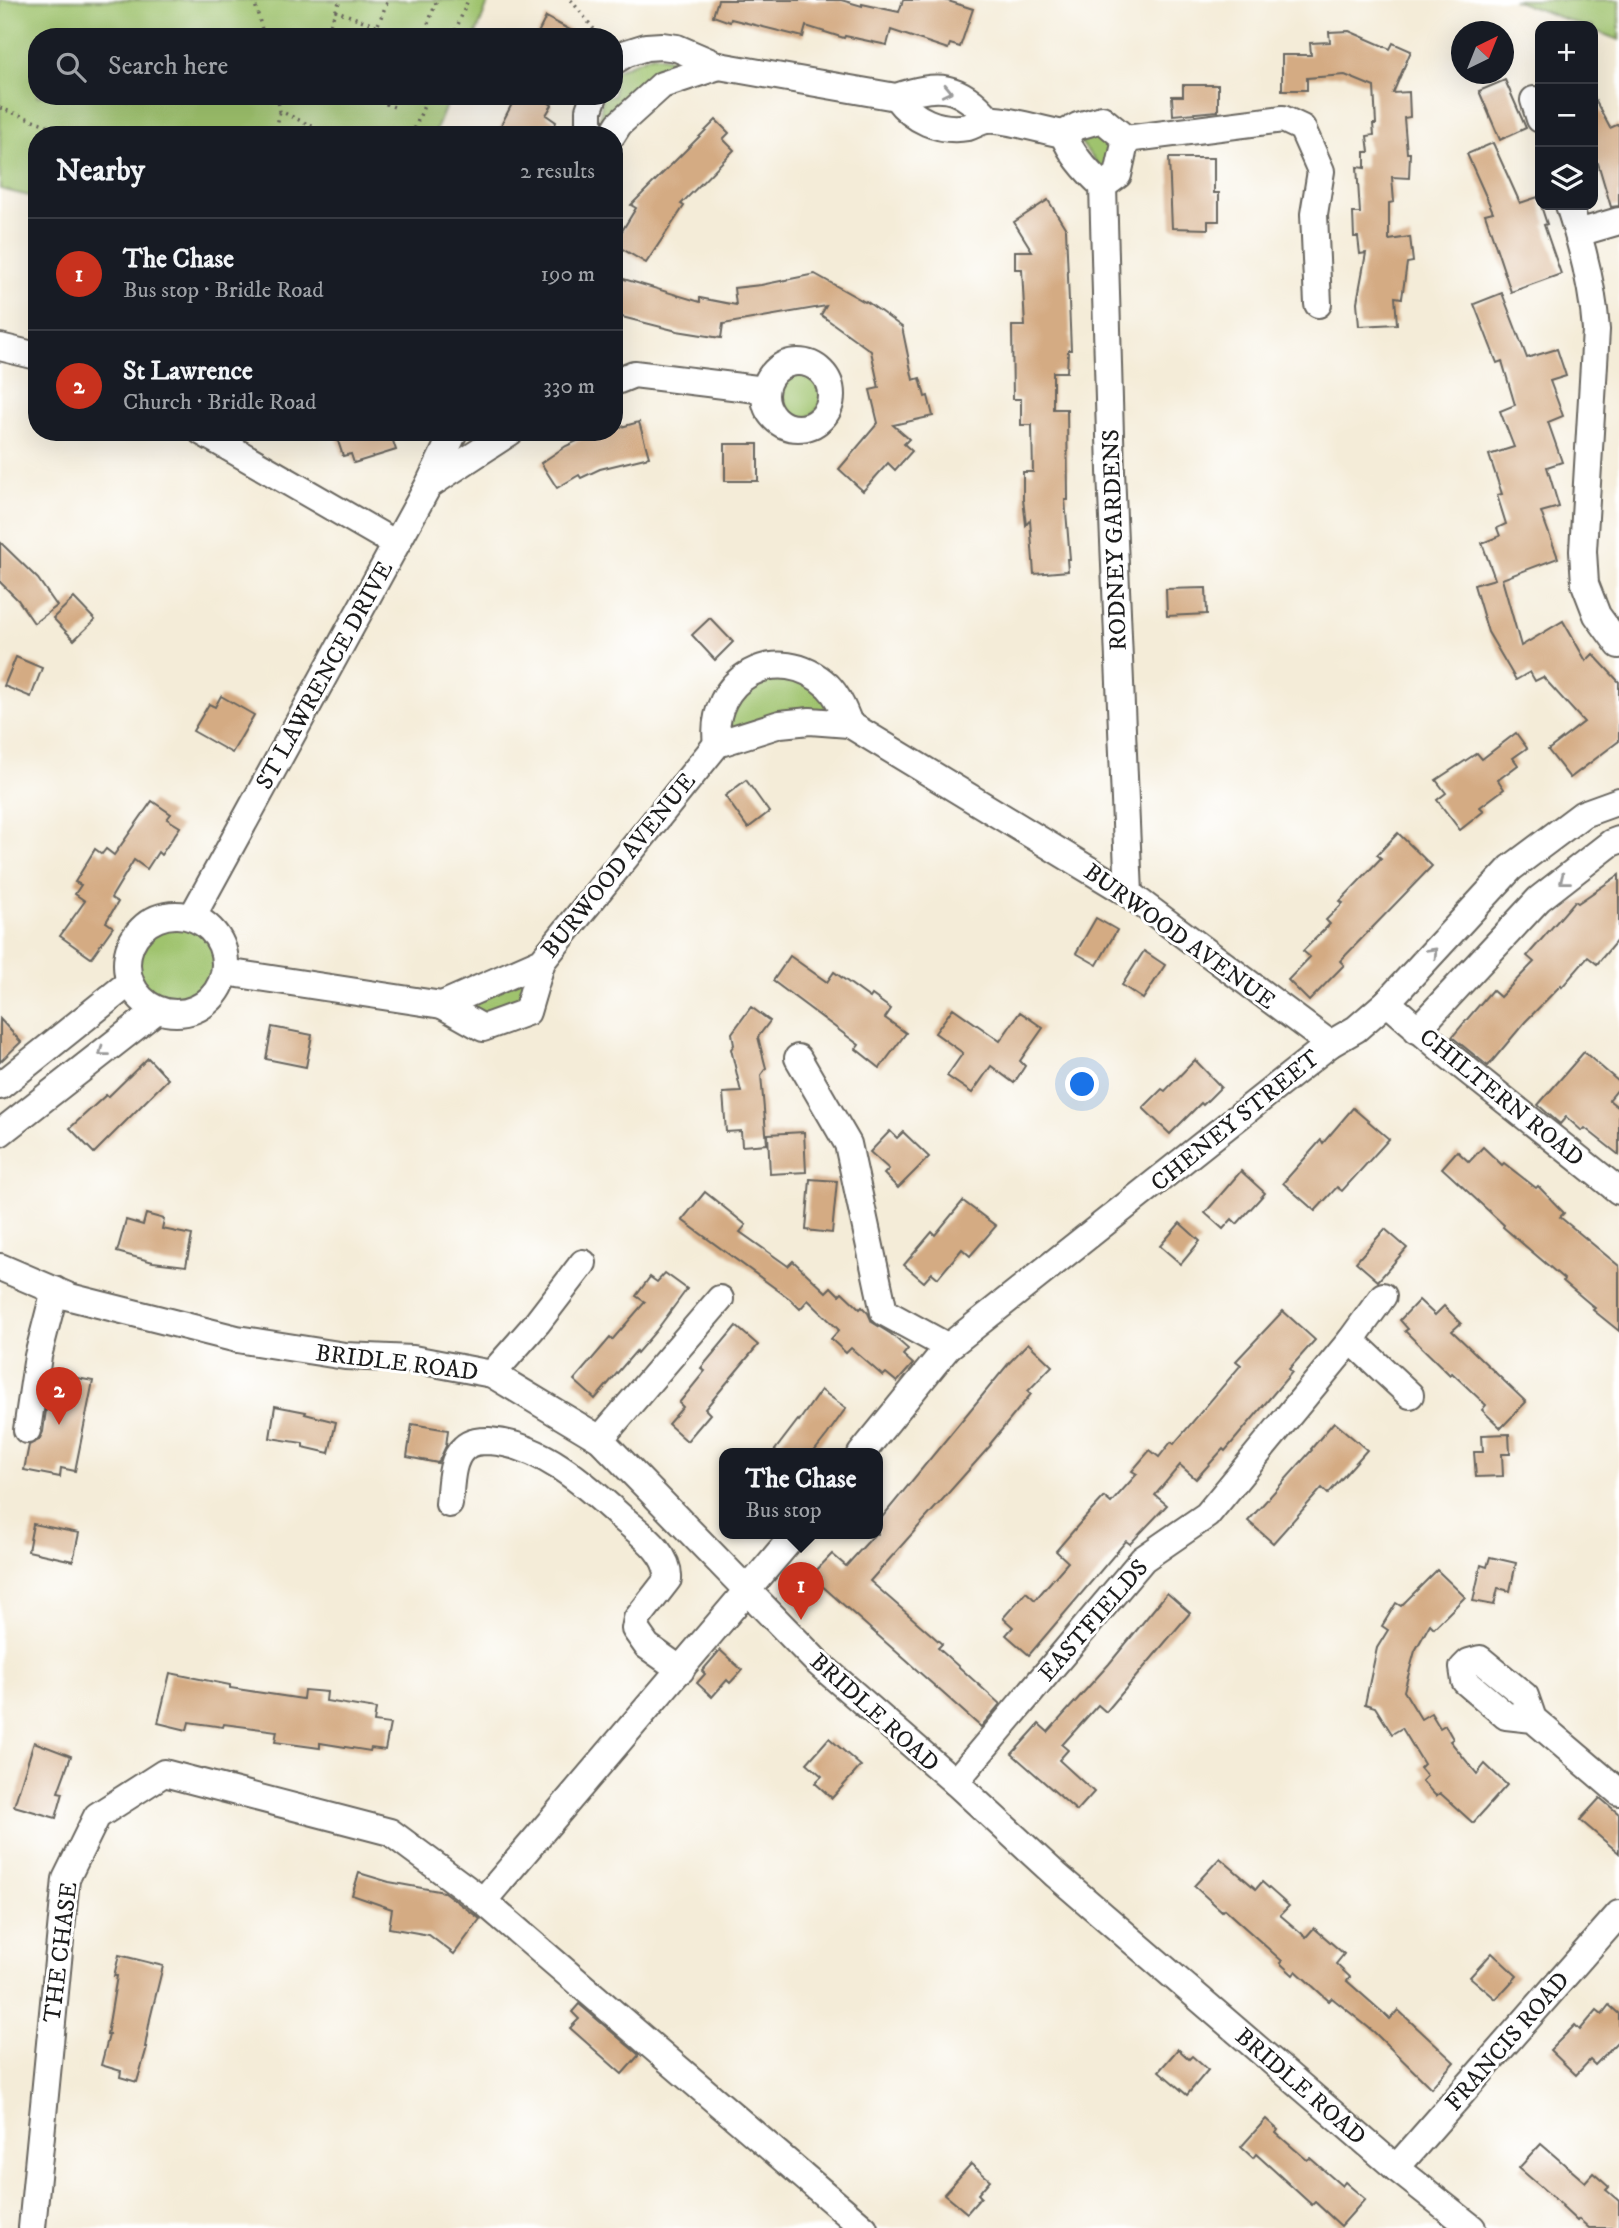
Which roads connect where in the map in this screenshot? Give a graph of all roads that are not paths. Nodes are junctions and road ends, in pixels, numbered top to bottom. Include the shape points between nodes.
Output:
1 (623, 55) edge
2 (719, 66) junction
3 (896, 97) junction
4 (591, 105) edge
5 (989, 119) junction
6 (589, 126) edge
7 (618, 126) edge
8 (1063, 134) junction
9 (1126, 139) junction
10 (1103, 186) junction
11 (1571, 210) edge
12 (1619, 221) edge
13 (1578, 233) junction
14 (1318, 304) dead end
15 (0, 346) edge
16 (28, 354) edge
17 (623, 375) edge
18 (765, 390) dead end
19 (218, 441) edge
20 (450, 441) edge
21 (496, 441) edge
22 (428, 486) junction
23 (396, 544) junction
24 (1619, 646) edge
25 (849, 723) junction
26 (717, 744) junction
27 (1619, 801) edge
28 (1619, 840) edge
29 (1129, 894) junction
30 (192, 917) junction
31 (542, 961) junction
32 (225, 972) junction
33 (130, 982) junction
34 (1387, 1002) junction
35 (442, 1005) junction
36 (157, 1010) junction
37 (1417, 1030) junction
38 (1330, 1044) junction
39 (798, 1058) dead end
40 (0, 1086) edge
41 (0, 1133) edge
42 (1619, 1191) edge
43 (583, 1263) dead end
44 (0, 1267) edge
45 (55, 1290) junction
46 (1383, 1297) dead end
47 (720, 1299) dead end
48 (1351, 1340) junction
49 (948, 1347) junction
50 (492, 1374) junction
51 (1410, 1395) dead end
52 (27, 1430) dead end
53 (600, 1439) junction
54 (866, 1448) edge
55 (449, 1504) dead end
56 (791, 1539) edge
57 (748, 1591) junction
58 (681, 1670) junction
59 (1533, 1718) dead end
60 (955, 1782) junction
61 (1619, 1792) edge
62 (483, 1901) junction
63 (1619, 1914) edge
64 (1396, 2168) junction
65 (1457, 2224) edge
66 (32, 2228) edge
67 (863, 2228) edge

1 - 2 street via 662,46
2 - 3 street
2 - 7 street via 662,85
3 - 5 street via 906,110 943,127 967,127
3 -> 5 street via 939,88 975,102
4 - 6 street
5 - 8 street
8 - 9 street via 1102,119
8 - 10 street via 1070,151
9 - 10 street via 1118,175
9 - 14 street via 1283,119 1302,128 1321,171 1314,214
10 - 29 street, RODNEY GARDENS
11 - 13 street
12 - 13 street
13 - 24 street via 1596,330 1585,584 1597,614
15 - 16 street
17 - 18 street
19 - 23 street
20 - 22 street, ST LAWRENCE DRIVE
21 - 22 street
22 - 23 street, ST LAWRENCE DRIVE
23 - 30 street, ST LAWRENCE DRIVE
25 - 26 street, BURWOOD AVENUE via 779,724
25 - 26 street via 829,687 797,666 778,664 741,678 728,692 715,730
25 - 29 street, BURWOOD AVENUE
26 - 31 street, BURWOOD AVENUE
34 -> 27 street, CHENEY STREET via 1511,868 1583,814
28 -> 37 street via 1539,899
29 - 38 street, BURWOOD AVENUE
30 - 32 street via 207,925 219,940
30 - 33 street via 163,916 144,927 129,948
31 - 35 street, BURWOOD AVENUE
31 - 35 street via 527,1012 483,1028
32 - 35 street
32 - 36 street via 211,1000 196,1009 181,1013
33 - 36 street via 142,1000
33 - 40 street
34 - 37 street, CHILTERN ROAD
34 - 38 street, CHENEY STREET
36 -> 41 street
37 - 42 street, CHILTERN ROAD
38 - 49 street, CHENEY STREET
39 - 49 street via 848,1144 884,1312
43 - 50 street
44 - 45 street, BRIDLE ROAD
45 - 50 street, BRIDLE ROAD via 237,1339 345,1356 413,1359
45 - 52 street via 38,1356
46 - 48 street, EASTFIELDS
47 - 53 street
48 - 51 street
48 - 60 street, EASTFIELDS via 1207,1515 1143,1559
49 - 54 street, CHENEY STREET
50 - 53 street, BRIDLE ROAD
53 - 57 street, BRIDLE ROAD
55 - 58 street via 455,1461 464,1448 477,1441 523,1448 552,1462 596,1494 662,1558 668,1579 637,1619 635,1629 647,1646
56 - 57 street
57 - 58 street
57 - 60 street, BRIDLE ROAD via 817,1662
58 - 62 street
59 - 61 street
60 - 64 street, BRIDLE ROAD
62 - 66 street, THE CHASE via 390,1832 164,1773 97,1816 66,1879
62 - 67 street, THE CHASE
63 - 64 street, FRANCIS ROAD
64 - 65 street, BRIDLE ROAD

